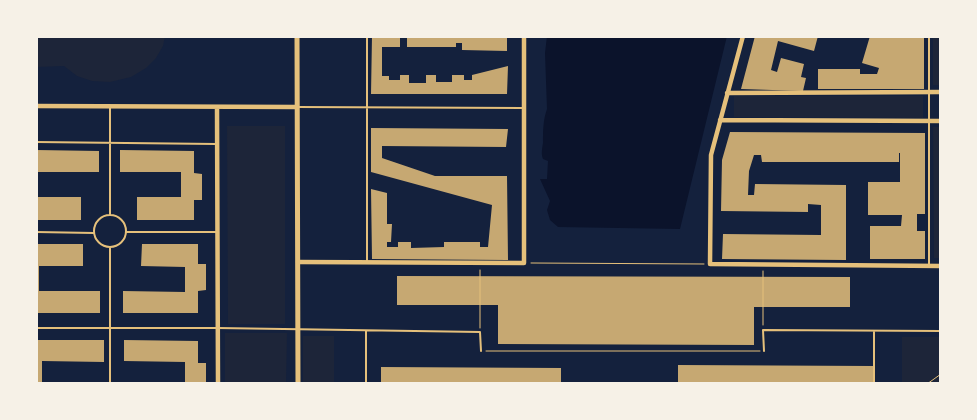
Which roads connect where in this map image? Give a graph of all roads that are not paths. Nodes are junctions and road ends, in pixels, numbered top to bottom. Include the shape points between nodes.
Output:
1 (297, 36) edge
2 (367, 36) edge
3 (524, 36) edge
4 (742, 36) edge
5 (929, 36) edge
6 (929, 92) junction
7 (941, 92) edge
8 (727, 93) junction
9 (36, 106) edge
10 (110, 106) junction
11 (217, 107) junction
12 (297, 107) junction
13 (367, 107) junction
14 (524, 108) junction
15 (720, 120) junction
16 (929, 121) junction
17 (941, 121) edge
18 (36, 142) edge
19 (110, 143) junction
20 (217, 144) junction
21 (110, 215) junction
22 (36, 232) edge
23 (126, 232) junction
24 (217, 232) junction
25 (94, 233) junction
26 (110, 247) junction
27 (298, 262) junction
28 (367, 262) junction
29 (930, 266) junction
30 (941, 266) edge
31 (36, 328) edge
32 (110, 328) junction
33 (218, 328) junction
34 (298, 329) junction
35 (366, 330) junction
36 (874, 331) junction
37 (941, 331) edge
38 (480, 351) road end
39 (764, 351) road end
40 (110, 384) edge
41 (218, 384) edge
42 (298, 384) edge
43 (366, 384) edge
44 (874, 384) edge

1 - 12 street
2 - 13 lane
3 - 14 street
4 - 8 street
5 - 6 lane
6 - 7 street
6 - 8 street
6 - 16 lane
8 - 15 street
9 - 10 street
10 - 11 street
10 - 19 lane
11 - 12 street
11 - 20 street
12 - 13 lane
12 - 27 street
13 - 14 lane
13 - 28 lane
14 - 28 street via 524,263
15 - 16 street
15 - 29 street via 711,155 710,264
16 - 17 street
16 - 29 lane
18 - 19 lane
19 - 20 lane
19 - 21 lane
20 - 24 street
21 - 23 lane via 122,220
21 - 25 lane via 98,221
22 - 25 lane
23 - 24 lane
23 - 26 lane via 123,241
24 - 33 street
25 - 26 lane via 101,244
26 - 32 lane
27 - 28 street
27 - 34 street
29 - 30 street
31 - 32 lane
32 - 33 lane
32 - 40 lane
33 - 34 lane
33 - 41 street
34 - 35 lane
34 - 42 street
35 - 38 lane via 480,332
35 - 43 lane
36 - 37 lane
36 - 39 lane via 763,330
36 - 44 lane

